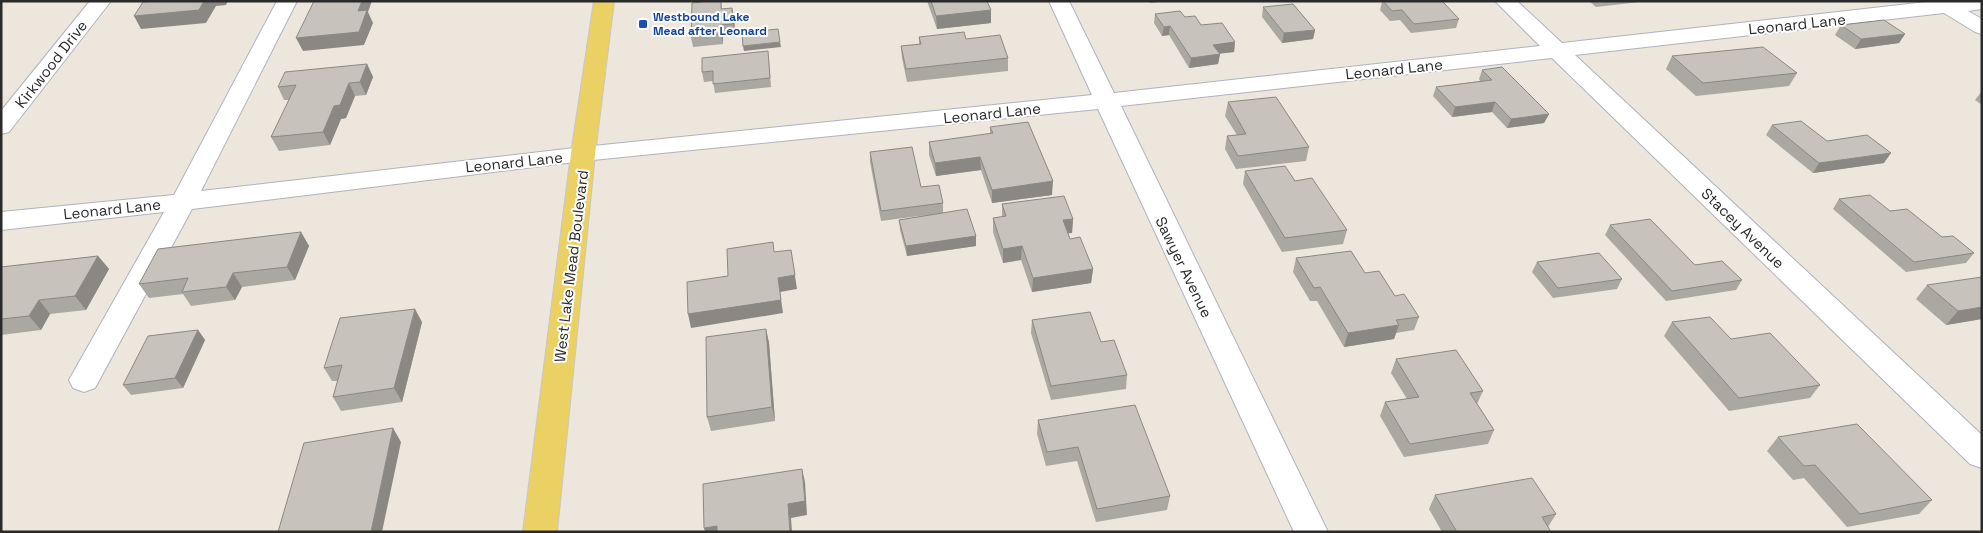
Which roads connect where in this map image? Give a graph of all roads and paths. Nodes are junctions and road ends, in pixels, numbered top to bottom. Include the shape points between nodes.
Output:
1 (101, 1) edge
2 (287, 1) edge
3 (604, 1) edge
4 (1059, 1) edge
5 (1505, 1) edge
6 (1982, 3) edge
7 (1943, 4) edge
8 (1982, 28) edge
9 (1557, 51) junction
10 (1105, 101) junction
11 (1, 127) edge
12 (583, 154) junction
13 (181, 202) junction
14 (1, 221) edge
15 (84, 380) dead end
16 (1982, 455) edge
17 (540, 532) edge
18 (1311, 532) edge

1 - 11 street, Kirkwood Drive
2 - 13 street
3 - 12 main road, West Lake Mead Boulevard
4 - 10 street, Sawyer Avenue
5 - 9 street, Stacey Avenue
6 - 7 street, Leonard Lane
7 - 8 street
7 - 9 street, Leonard Lane
9 - 10 street, Leonard Lane
9 - 16 street, Stacey Avenue
10 - 12 street, Leonard Lane
10 - 18 street, Sawyer Avenue
12 - 13 street, Leonard Lane
12 - 17 main road, West Lake Mead Boulevard
13 - 14 street, Leonard Lane
13 - 15 street

